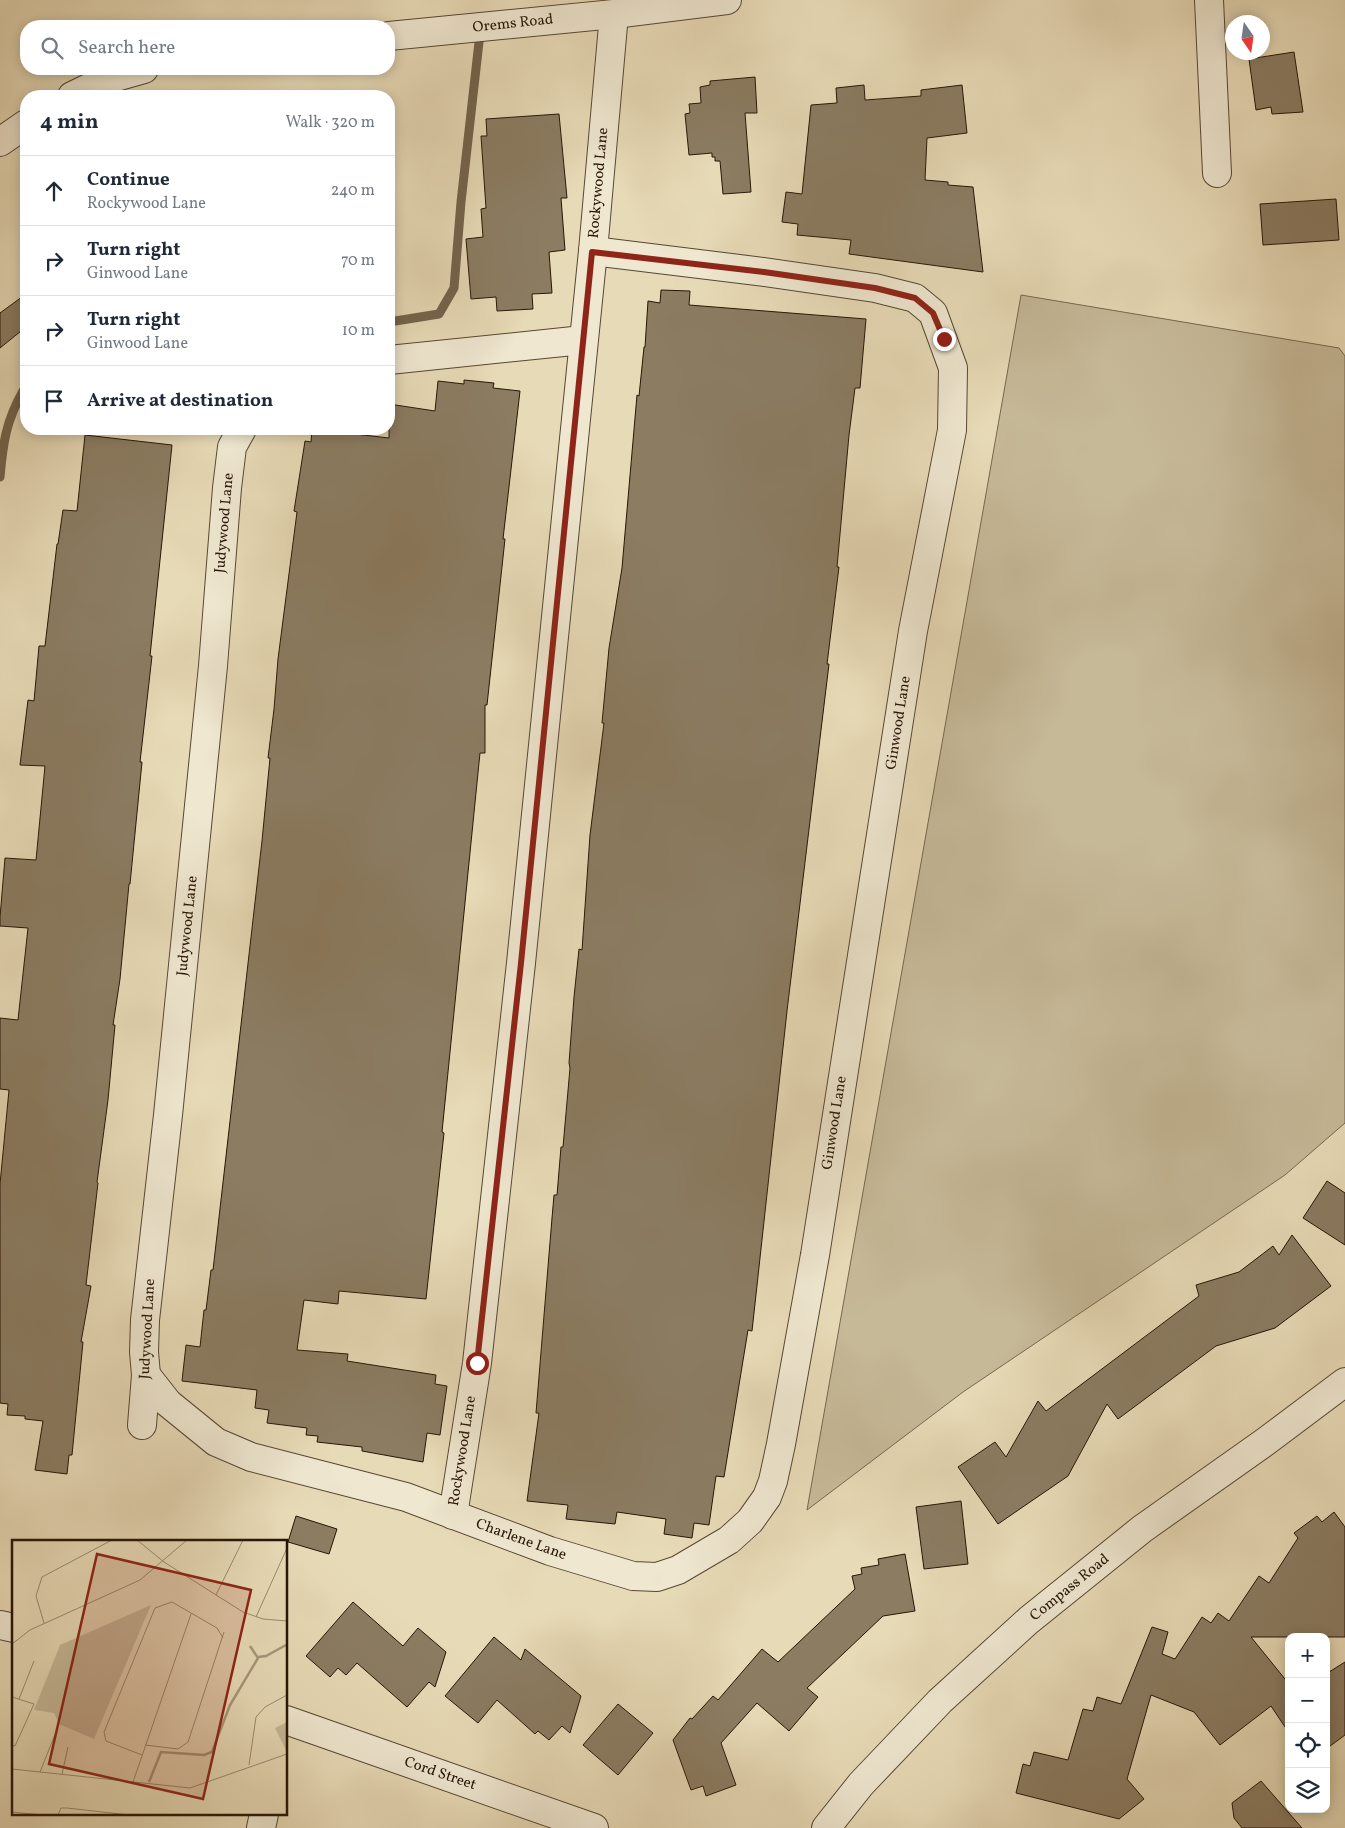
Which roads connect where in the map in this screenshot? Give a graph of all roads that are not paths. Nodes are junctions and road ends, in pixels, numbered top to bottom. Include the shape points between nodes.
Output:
1 (727, 0) edge
2 (1208, 0) edge
3 (614, 14) junction
4 (395, 35) edge
5 (123, 75) edge
6 (84, 90) edge
7 (20, 128) edge
8 (0, 142) edge
9 (1217, 173) dead end
10 (592, 252) junction
11 (583, 340) junction
12 (395, 359) edge
13 (239, 435) edge
14 (146, 1375) junction
15 (1345, 1382) edge
16 (142, 1425) dead end
17 (773, 1481) joint
18 (452, 1515) junction
19 (288, 1721) edge
20 (594, 1828) edge
21 (826, 1828) edge

1 - 3 street, Orems Road
2 - 9 street
3 - 4 street, Orems Road
3 - 10 street, Rockywood Lane
5 - 6 street
7 - 8 street
10 - 11 street, Rockywood Lane
10 - 17 street, Ginwood Lane via 782,274 875,288 915,298 933,313 952,368 952,430 913,632 815,1255
11 - 12 street
11 - 18 street, Rockywood Lane via 521,963 478,1353
13 - 14 street, Judywood Lane via 232,447 227,488 212,676 145,1320
14 - 16 street, Judywood Lane
14 - 18 street, Charlene Lane via 168,1403 216,1442 251,1457 406,1497
15 - 21 street, Compass Road via 1142,1529 1030,1620 940,1701 861,1784
17 - 18 street, Charlene Lane via 758,1512 728,1540 678,1570 657,1577 633,1576 606,1568
19 - 20 street, Cord Street

